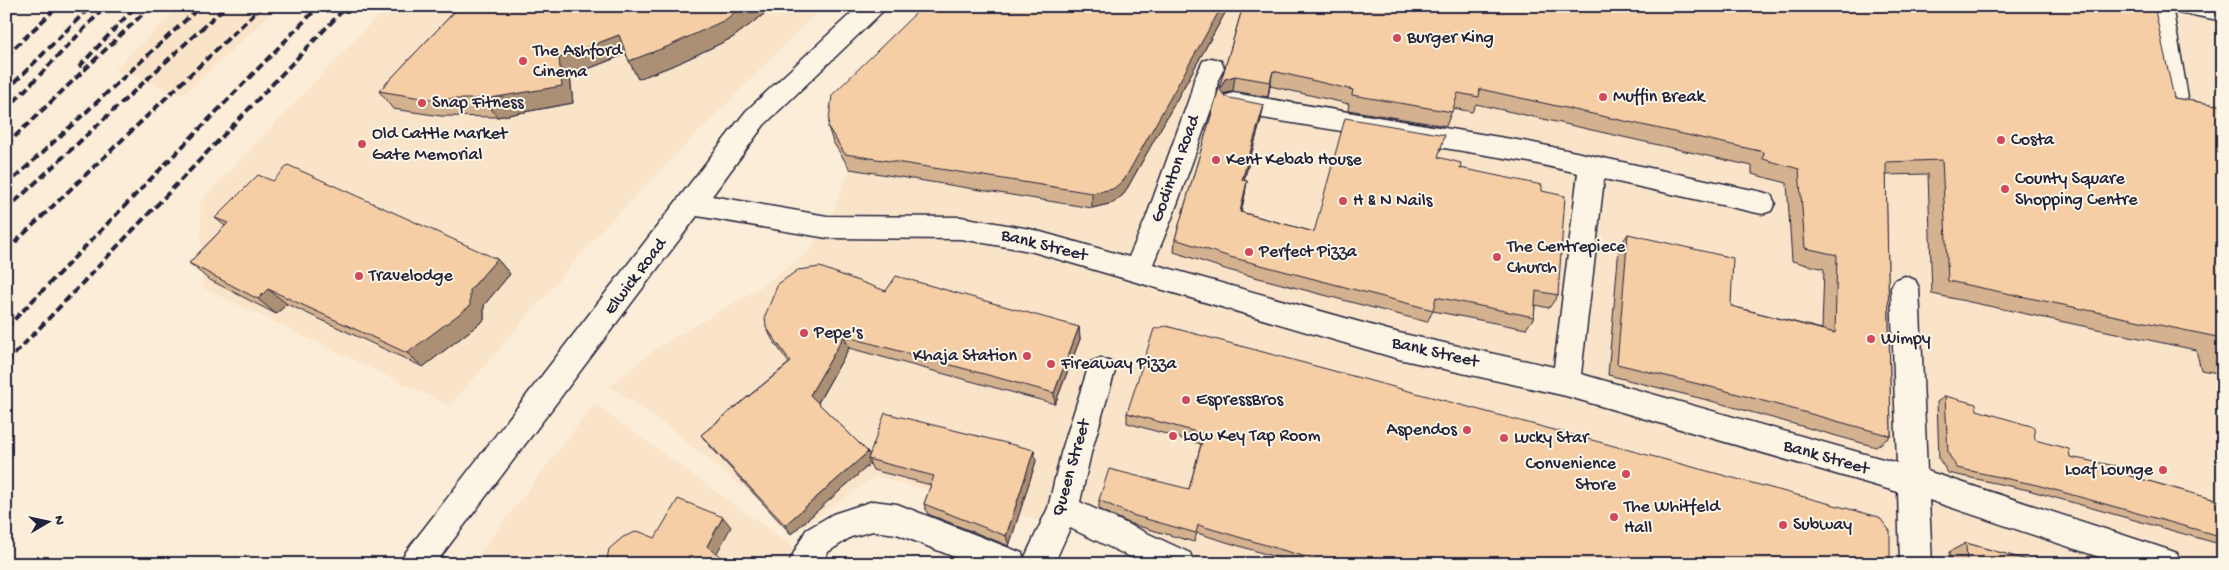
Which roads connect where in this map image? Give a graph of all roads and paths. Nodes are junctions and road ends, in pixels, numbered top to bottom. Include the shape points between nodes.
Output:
1 (874, 6) edge
2 (2160, 6) edge
3 (2185, 6) edge
4 (2223, 12) edge
5 (1212, 68) dead end
6 (2175, 97) edge
7 (1233, 103) edge
8 (1592, 166) junction
9 (691, 204) junction
10 (1762, 204) dead end
11 (1137, 270) junction
12 (1905, 288) dead end
13 (1100, 371) dead end
14 (1566, 383) junction
15 (1912, 483) junction
16 (1063, 509) junction
17 (416, 564) edge
18 (803, 564) edge
19 (1011, 564) edge
20 (1038, 564) edge
21 (1179, 564) edge
22 (1916, 564) edge
23 (2166, 564) edge

1 - 9 street, Elwick Road via 755,118
2 - 6 street
3 - 4 street
5 - 11 street, Godinton Road via 1159,218
7 - 8 street via 1529,152
8 - 10 street
8 - 14 street
9 - 11 street, Bank Street via 827,227 961,228 1030,240
9 - 17 street, Elwick Road
11 - 14 street, Bank Street via 1399,346
12 - 15 street
13 - 16 street, Queen Street
14 - 15 street, Bank Street
15 - 22 street
15 - 23 street, Bank Street
16 - 20 street, Queen Street
16 - 21 street
18 - 19 street via 817,540 844,524 873,516 897,519

